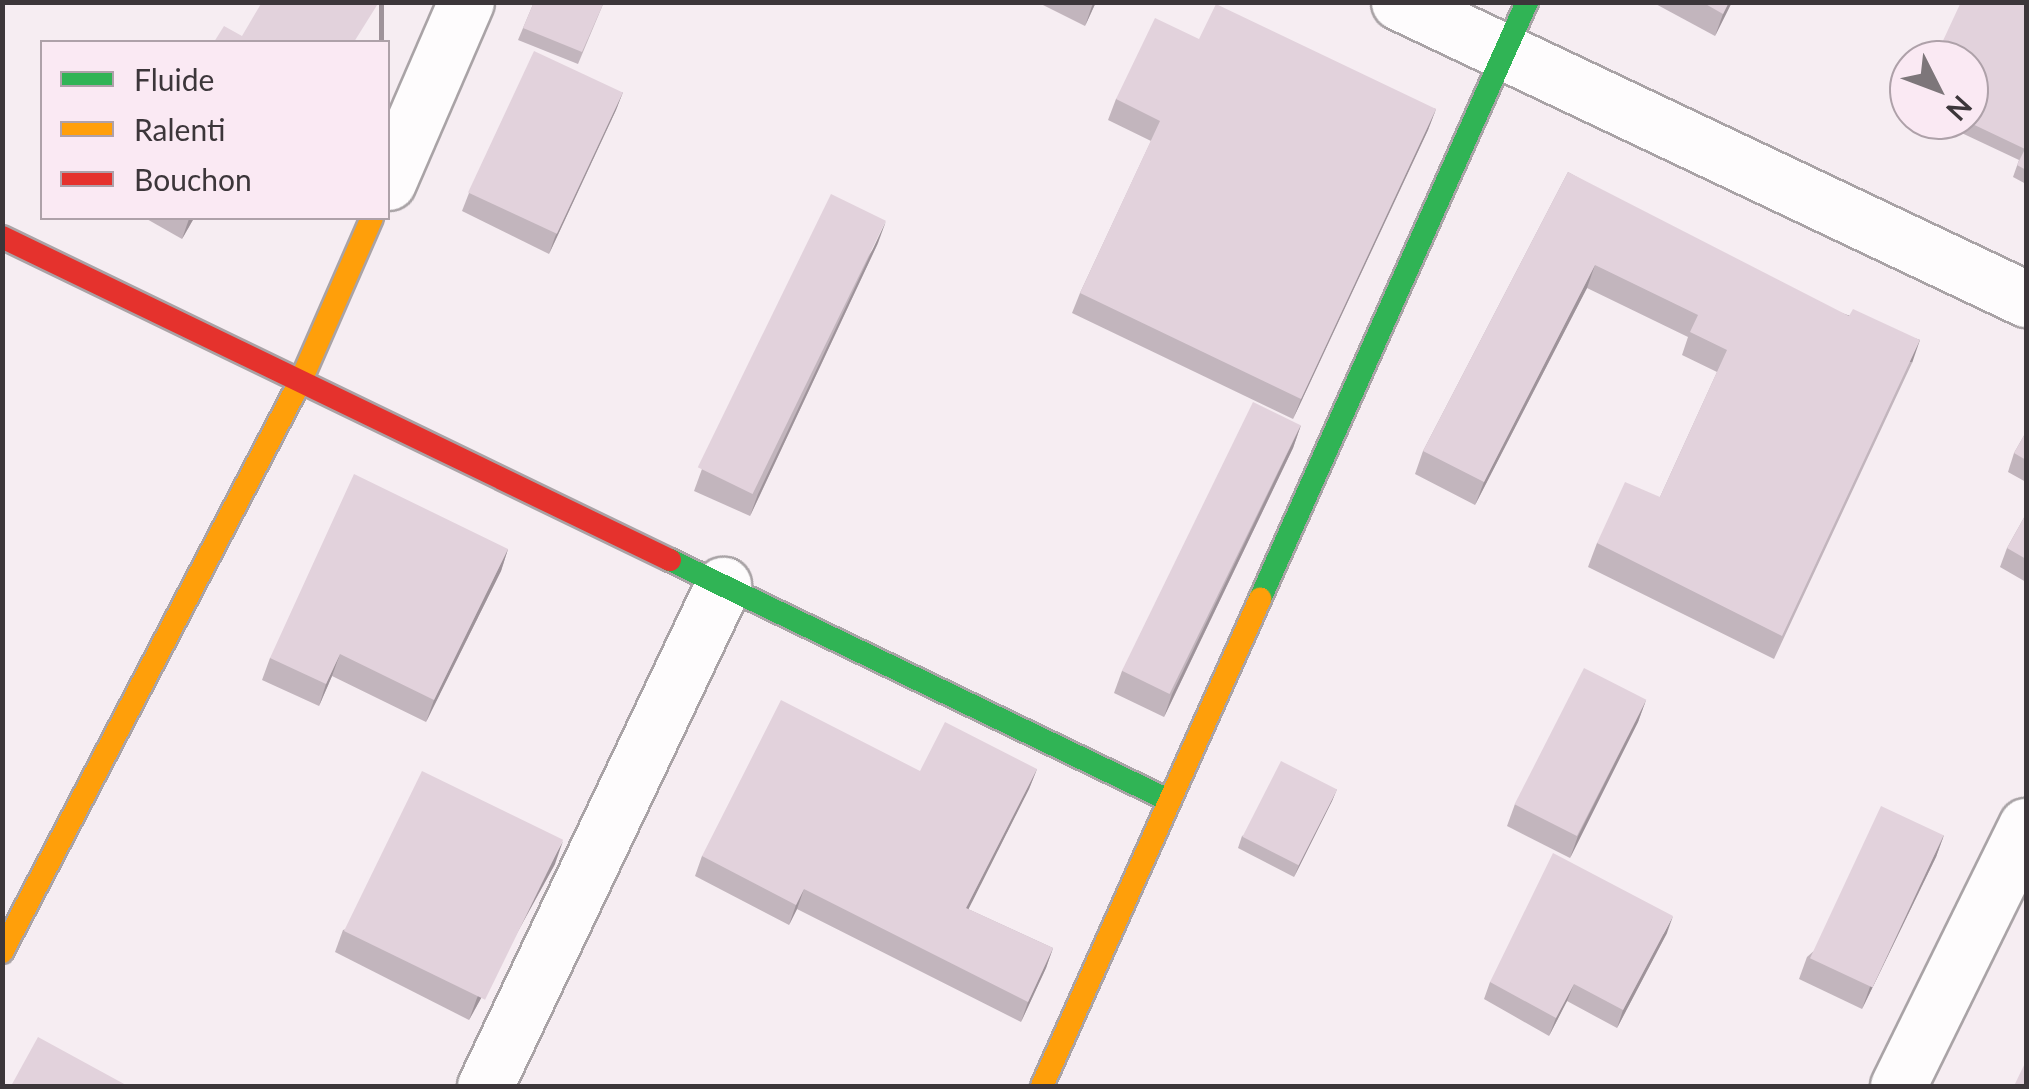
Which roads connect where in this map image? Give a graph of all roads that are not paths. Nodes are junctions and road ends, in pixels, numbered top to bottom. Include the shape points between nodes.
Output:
1 (466, 2) edge
2 (1399, 2) edge
3 (1527, 2) edge
4 (1503, 52) junction
5 (390, 177) edge
6 (371, 220) edge
7 (2, 237) edge
8 (2026, 298) edge
9 (302, 378) junction
10 (722, 585) junction
11 (1164, 798) junction
12 (2026, 826) edge
13 (2, 952) edge
14 (485, 1086) edge
15 (1042, 1086) edge
16 (1898, 1086) edge

1 - 5 street
2 - 4 street
3 - 4 street
4 - 8 street
4 - 11 street
6 - 9 street
7 - 9 street
9 - 10 street
9 - 13 street
10 - 11 street
10 - 14 street
11 - 15 street
12 - 16 street

